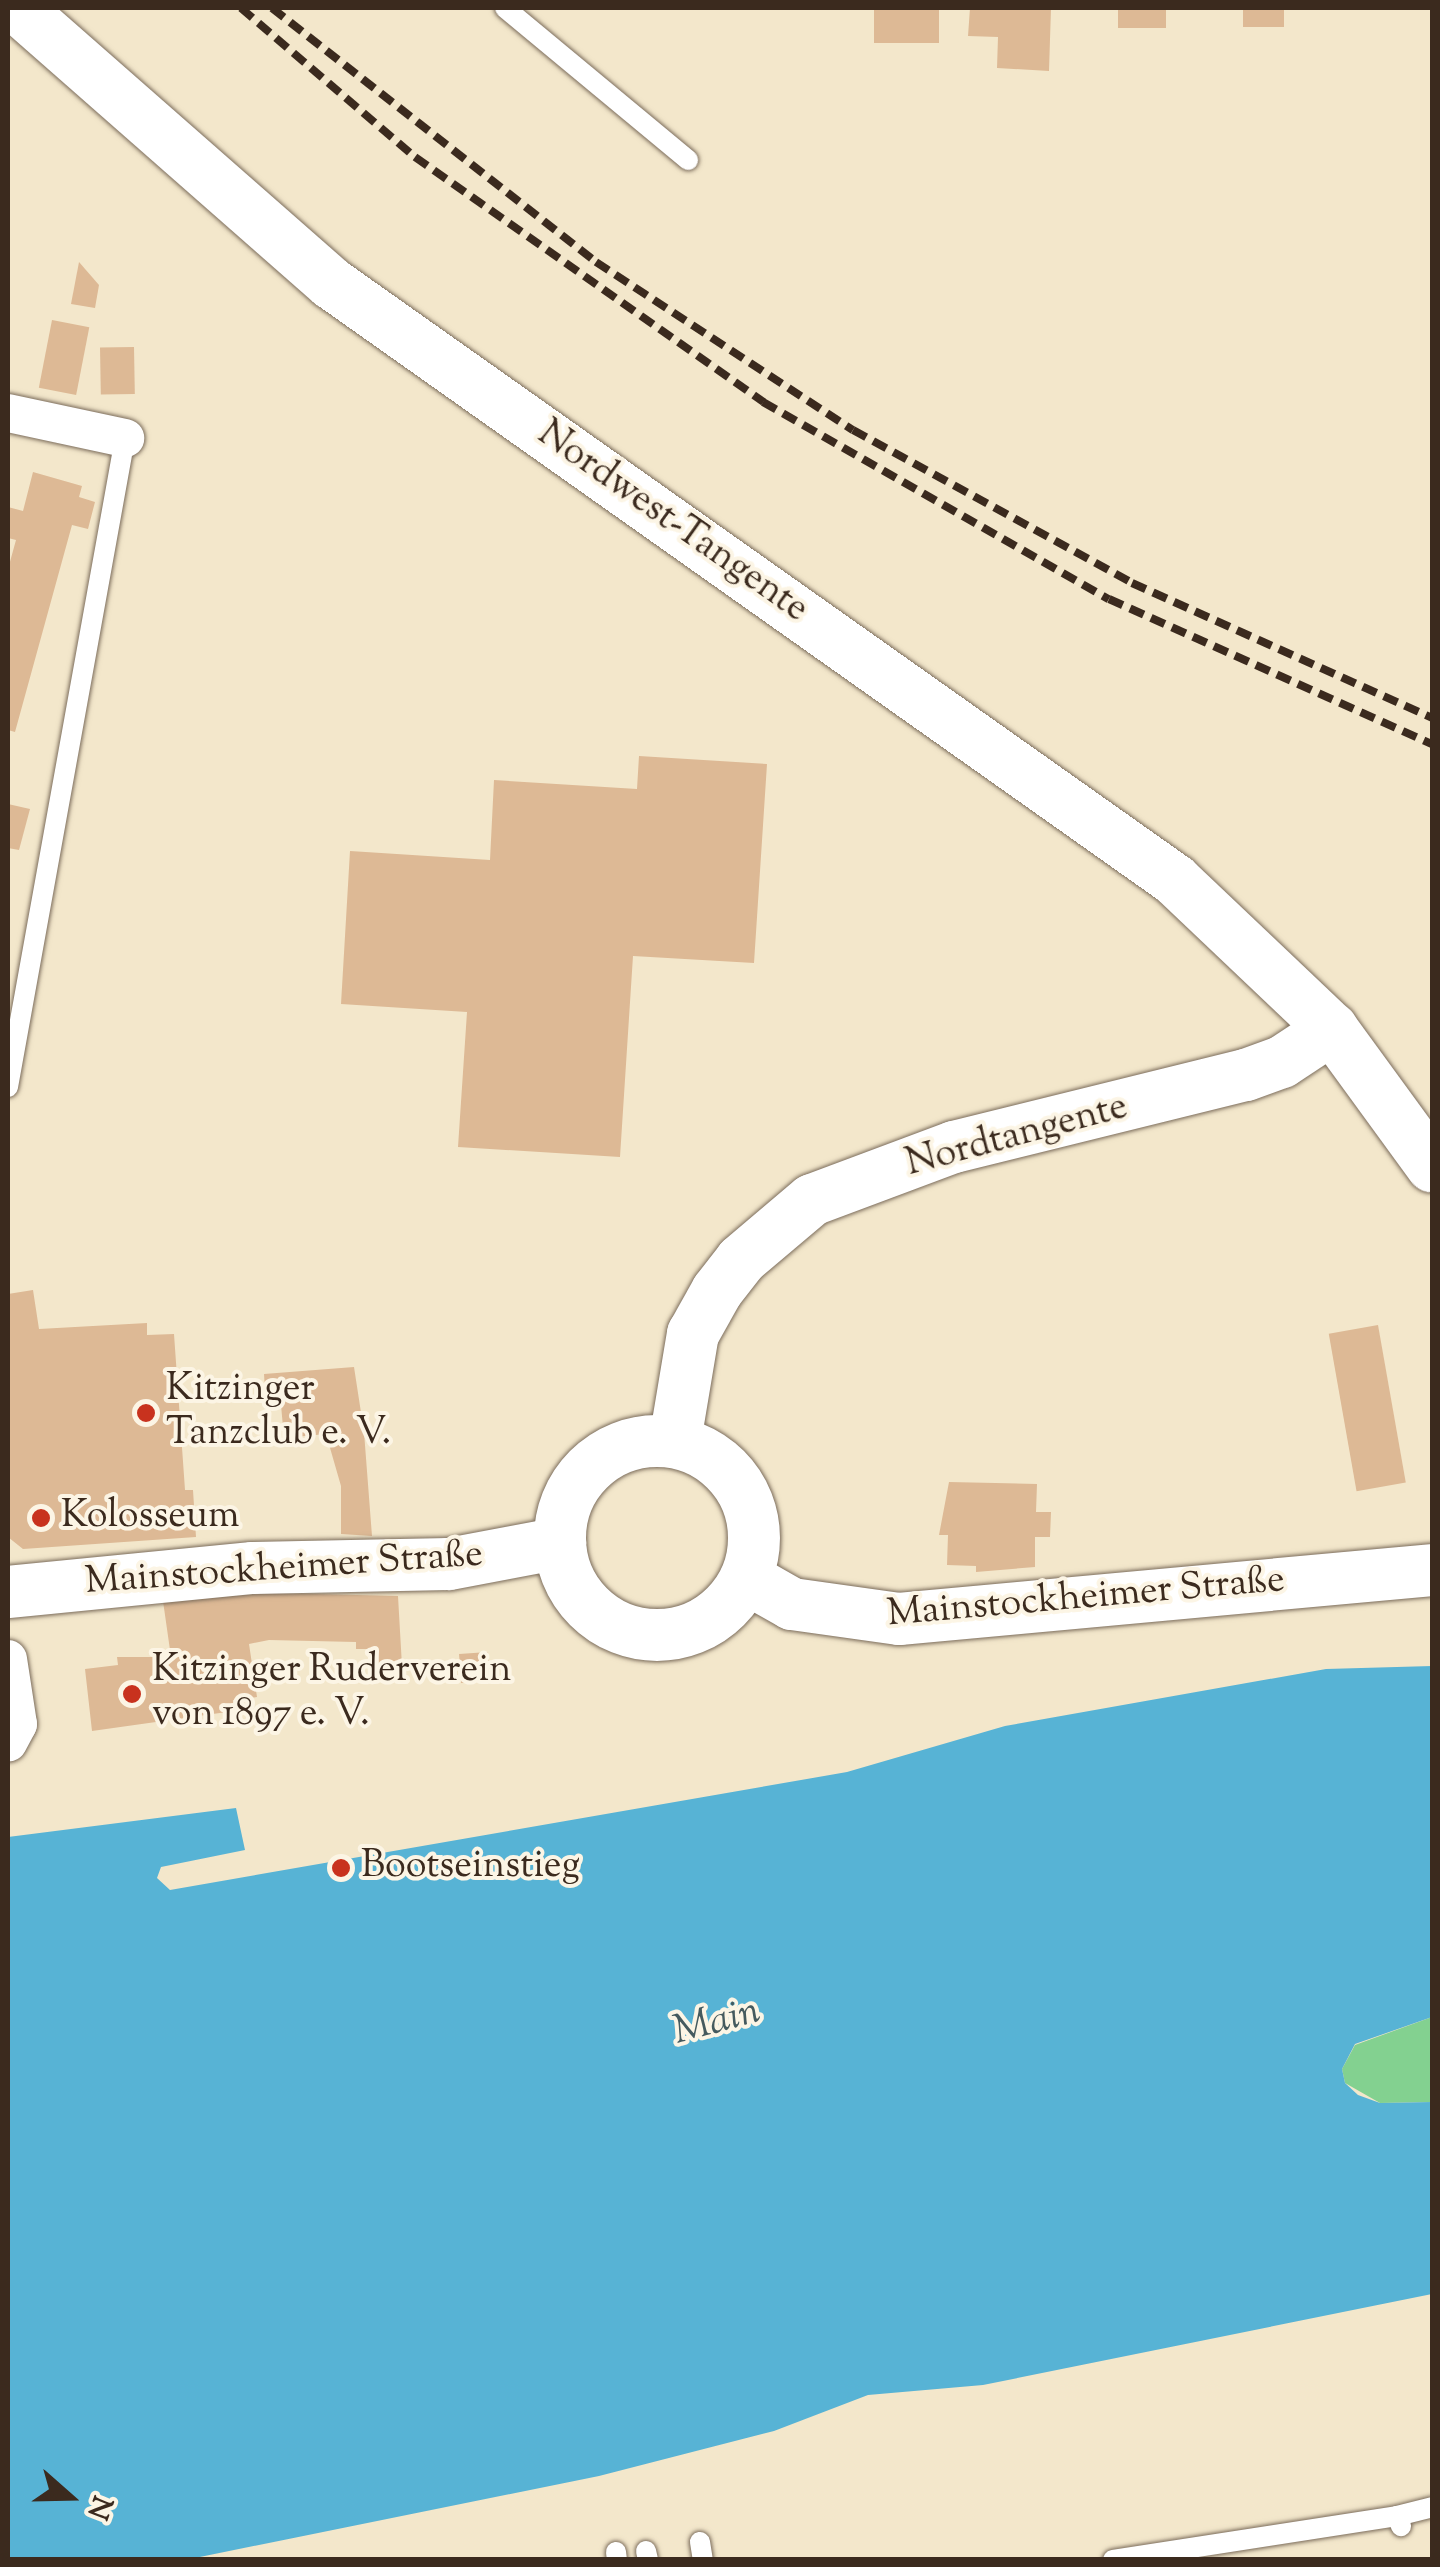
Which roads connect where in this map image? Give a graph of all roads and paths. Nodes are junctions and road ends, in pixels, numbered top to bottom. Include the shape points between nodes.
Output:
1 (18, 8) edge
2 (504, 8) edge
3 (688, 160) dead end
4 (8, 413) edge
5 (124, 438) joint
6 (1332, 1029) junction
7 (8, 1087) edge
8 (1432, 1166) edge
9 (675, 1442) junction
10 (560, 1543) junction
11 (1432, 1570) edge
12 (746, 1578) junction
13 (8, 1592) edge
14 (8, 1658) edge
15 (9, 1742) edge
16 (1432, 2507) edge
17 (1113, 2560) edge

1 - 6 main road, Nordwest-Tangente via 331,283 1175,880
2 - 3 lane
4 - 5 street
5 - 7 lane
6 - 8 main road
6 - 9 main road, Nordtangente via 1246,1076 954,1147 812,1200 741,1260 700,1320
9 - 10 main road via 634,1443 594,1464 566,1504
9 - 12 main road via 715,1458 742,1490 754,1530
10 - 12 main road via 578,1596 613,1625 634,1632 698,1626 734,1598
10 - 13 main road, Mainstockheimer Straße via 450,1564 253,1568
11 - 12 main road, Mainstockheimer Straße via 899,1619 792,1604
14 - 15 street via 18,1724
16 - 17 lane via 1399,2521

